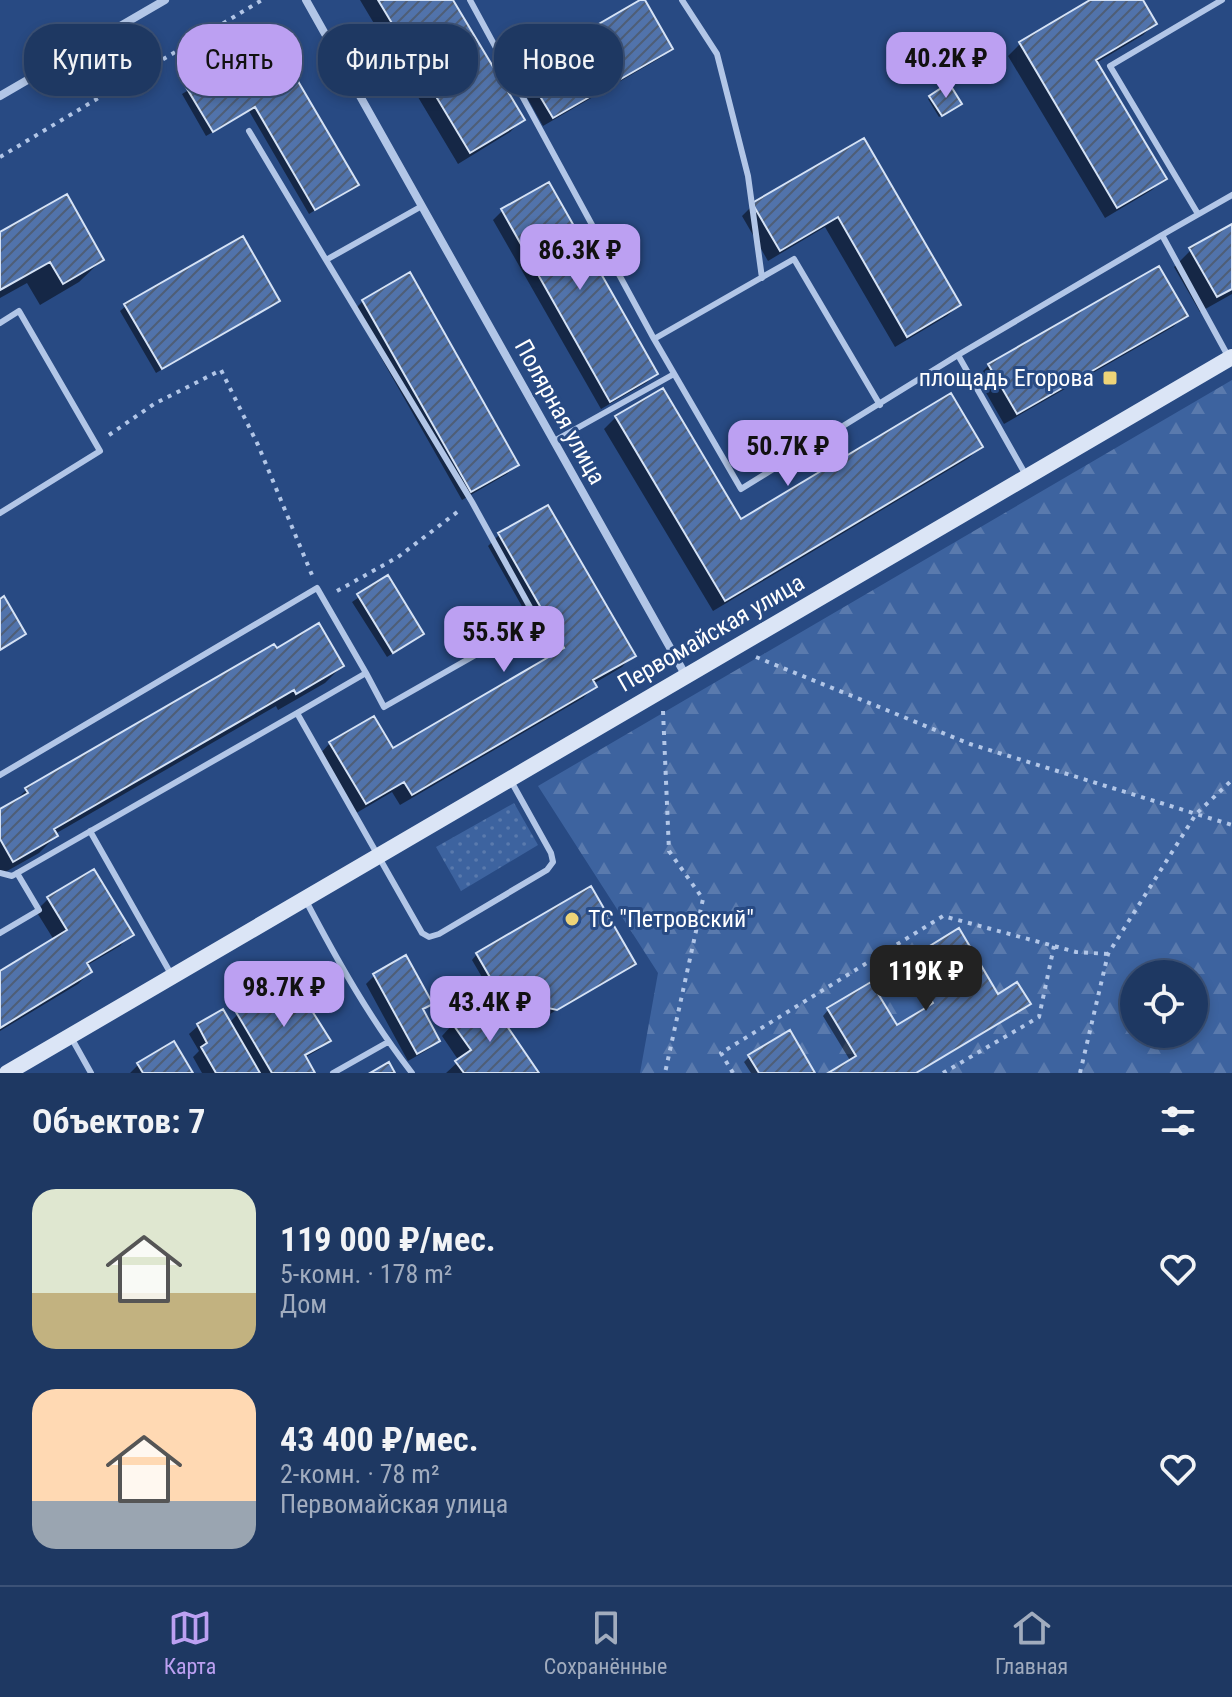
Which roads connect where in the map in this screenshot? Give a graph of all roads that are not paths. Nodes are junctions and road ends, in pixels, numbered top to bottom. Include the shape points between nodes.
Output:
1 (165, 0) edge
2 (306, 0) edge
3 (470, 0) edge
4 (682, 0) edge
5 (1222, 0) edge
6 (0, 96) edge
7 (249, 131) dead end
8 (1232, 195) edge
9 (422, 206) junction
10 (1198, 214) junction
11 (1162, 235) junction
12 (326, 260) junction
13 (762, 278) junction
14 (0, 323) edge
15 (654, 339) junction
16 (958, 355) junction
17 (1231, 358) edge
18 (674, 374) junction
19 (880, 405) junction
20 (554, 441) junction
21 (1027, 477) junction
22 (0, 513) edge
23 (366, 673) junction
24 (686, 676) junction
25 (297, 713) junction
26 (0, 775) edge
27 (510, 779) junction
28 (90, 831) junction
29 (377, 857) junction
30 (0, 873) edge
31 (17, 873) junction
32 (305, 899) junction
33 (0, 933) edge
34 (172, 977) junction
35 (70, 1036) junction
36 (388, 1042) junction
37 (7, 1073) edge
38 (91, 1073) edge
39 (333, 1073) edge
40 (412, 1073) edge

1 - 6 street
2 - 9 street, Полярная улица
3 - 15 lane
4 - 13 lane via 717,54 748,176
5 - 10 lane via 1110,66
7 - 12 lane
8 - 10 lane
9 - 12 lane
9 - 20 street, Полярная улица
10 - 11 lane
11 - 16 lane
11 - 17 lane
12 - 23 lane via 537,620 384,707
13 - 15 lane
13 - 19 lane via 794,259
14 - 22 lane via 19,311 100,451
15 - 18 lane
16 - 19 lane
16 - 21 lane
17 - 21 street, Первомайская улица
18 - 19 lane via 741,489
18 - 20 lane
20 - 24 street, Полярная улица
21 - 24 street, Первомайская улица
23 - 25 lane
23 - 26 lane via 317,588
24 - 27 street, Первомайская улица
25 - 28 lane
25 - 29 lane
27 - 29 street, Первомайская улица
27 - 29 lane via 553,862 439,934 422,933
28 - 31 lane
28 - 34 lane
29 - 32 street, Первомайская улица
30 - 31 lane
31 - 33 lane via 39,910
32 - 34 street, Первомайская улица
32 - 36 lane
34 - 35 street, Первомайская улица
35 - 37 street, Первомайская улица
35 - 38 lane
36 - 39 lane
36 - 40 lane

